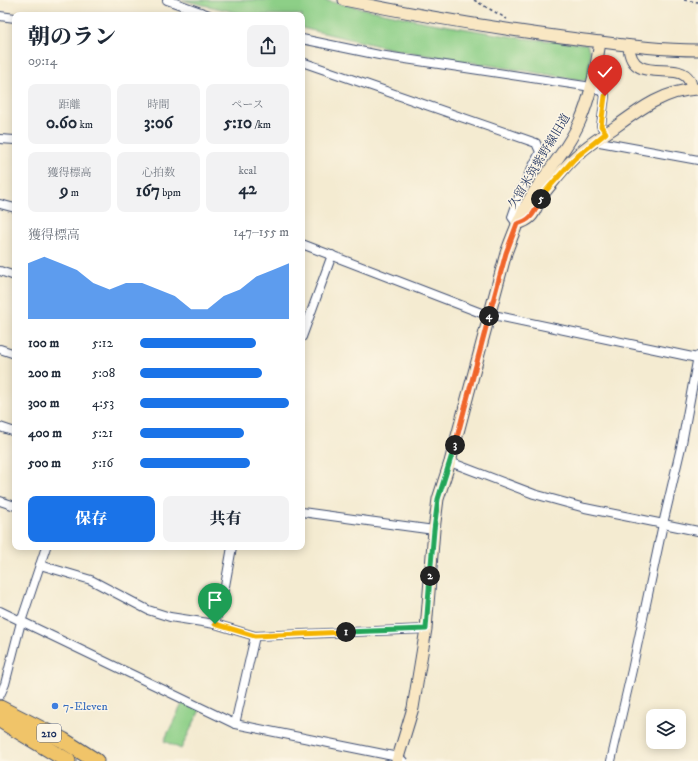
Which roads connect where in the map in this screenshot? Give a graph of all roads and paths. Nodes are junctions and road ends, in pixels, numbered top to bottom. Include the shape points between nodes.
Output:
1 (167, 0) edge
2 (344, 0) edge
3 (474, 0) edge
4 (684, 0) edge
5 (698, 2) edge
6 (201, 12) edge
7 (0, 16) edge
8 (12, 18) edge
9 (512, 21) dead end
10 (305, 40) edge
11 (600, 42) junction
12 (629, 46) junction
13 (698, 50) edge
14 (305, 63) edge
15 (585, 86) dead end
16 (695, 89) edge
17 (598, 90) dead end
18 (606, 133) junction
19 (0, 139) edge
20 (12, 140) edge
21 (594, 141) junction
22 (698, 160) edge
23 (0, 204) edge
24 (12, 207) edge
25 (517, 224) junction
26 (305, 245) edge
27 (332, 255) junction
28 (0, 271) edge
29 (12, 275) edge
30 (489, 316) junction
31 (305, 329) edge
32 (0, 349) edge
33 (12, 353) edge
34 (698, 357) edge
35 (0, 427) edge
36 (12, 431) edge
37 (450, 462) junction
38 (0, 501) edge
39 (12, 505) edge
40 (305, 512) edge
41 (663, 524) junction
42 (434, 530) junction
43 (698, 531) edge
44 (45, 550) edge
45 (231, 550) edge
46 (40, 565) junction
47 (0, 611) edge
48 (21, 622) junction
49 (215, 624) junction
50 (426, 629) junction
51 (255, 636) junction
52 (0, 695) edge
53 (0, 708) edge
54 (0, 720) edge
55 (235, 724) junction
56 (399, 760) edge
57 (68, 761) edge
58 (96, 761) edge
59 (611, 761) edge

1 - 6 street
2 - 11 street via 525,33
3 - 9 path
4 - 5 path
7 - 8 street
10 - 15 street via 379,56
11 - 12 street
11 - 25 street, 久留米筑紫野線旧道 via 589,97 579,123 530,198
12 - 13 street
12 - 16 street via 629,56 644,69 684,75
14 - 25 street via 536,143 540,152 522,188 512,217
16 - 18 street, 久留米筑紫野線旧道 via 673,92 648,104
17 - 18 street via 605,96 601,126
18 - 21 street, 久留米筑紫野線旧道
19 - 20 street
21 - 22 street
21 - 25 street, 久留米筑紫野線旧道 via 544,193 532,216 526,222
23 - 24 street
25 - 30 street, 久留米筑紫野線旧道 via 506,253
26 - 27 street
27 - 30 street
27 - 31 street
28 - 29 street
30 - 34 street
30 - 37 street, 久留米筑紫野線旧道
32 - 33 street
34 - 41 street
35 - 36 street
37 - 41 street via 534,494 585,508
37 - 42 street, 久留米筑紫野線旧道 via 438,499
38 - 39 street
40 - 42 street
41 - 43 street
41 - 59 street
42 - 50 street, 久留米筑紫野線旧道
44 - 46 street
45 - 49 street
46 - 48 street
46 - 49 street via 91,580 148,610 170,617
47 - 48 street
48 - 52 street
48 - 55 street
49 - 51 street
50 - 51 street
50 - 56 street, 久留米筑紫野線旧道 via 413,708
51 - 55 street
53 - 58 highway, 210 via 63,740
54 - 57 highway, 210
55 - 56 street

